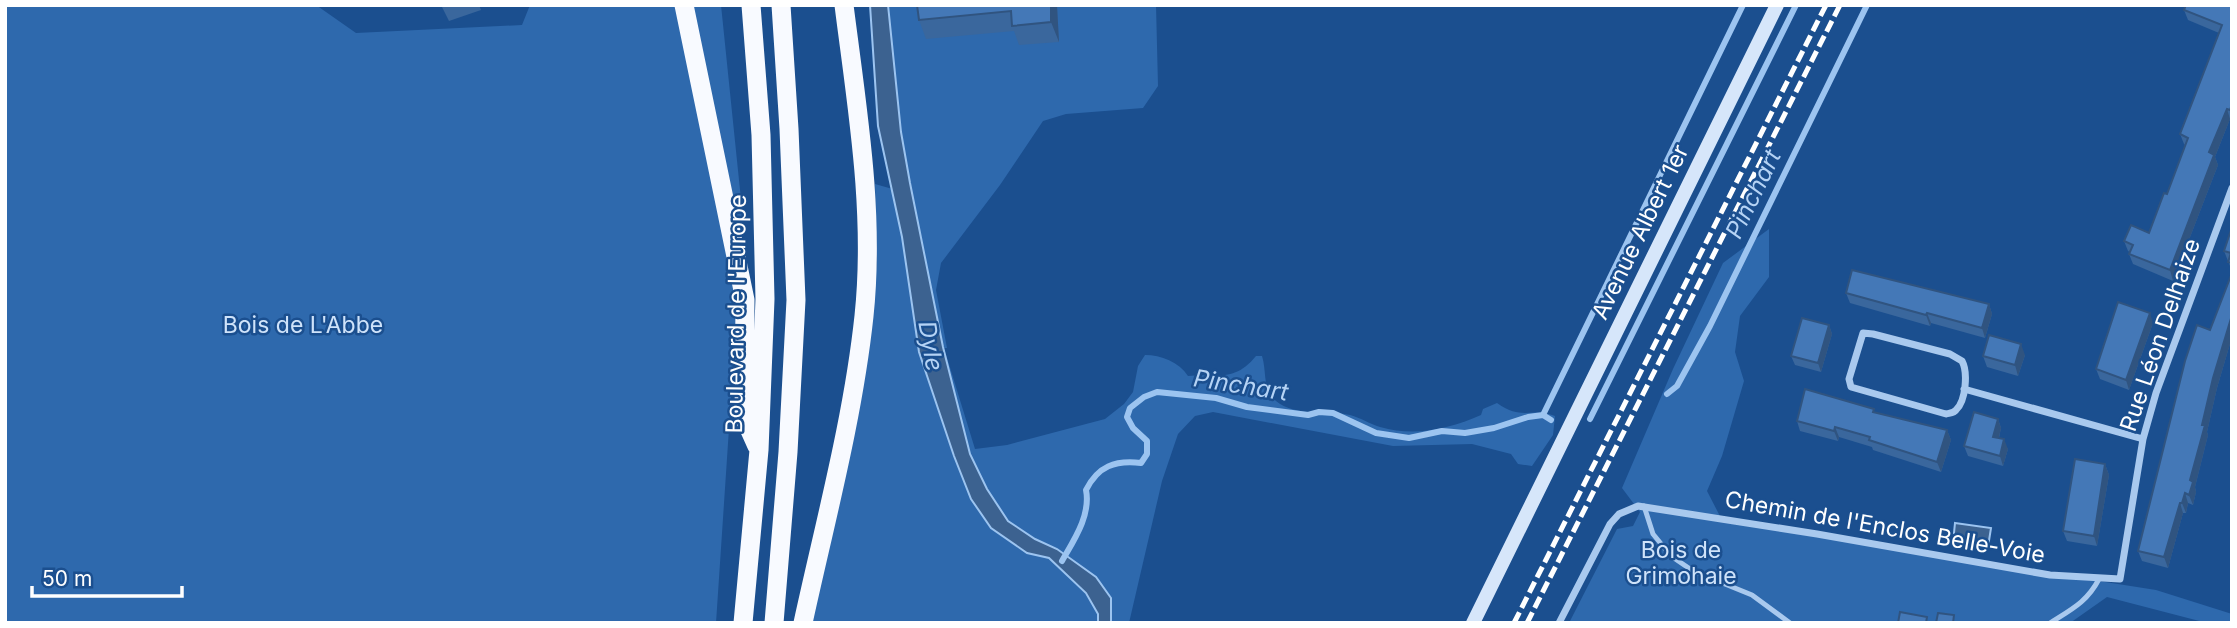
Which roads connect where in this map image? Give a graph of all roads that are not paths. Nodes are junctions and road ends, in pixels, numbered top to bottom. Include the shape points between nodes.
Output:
1 (684, 5) edge
2 (751, 5) edge
3 (781, 5) edge
4 (844, 5) edge
5 (1777, 5) edge
6 (2232, 188) edge
7 (1964, 389) junction
8 (2143, 439) junction
9 (759, 450) junction
10 (1644, 506) junction
11 (2099, 579) junction
12 (2120, 579) joint
13 (744, 623) edge
14 (774, 623) edge
15 (803, 623) edge
16 (1474, 623) edge
17 (1559, 623) edge
18 (1790, 623) edge
19 (2050, 623) edge

1 - 9 highway via 745,300 744,417
2 - 9 highway, Boulevard de l'Europe via 761,135 765,299
3 - 14 highway via 796,300
4 - 15 highway via 864,163 864,315 855,379
5 - 16 main road, Avenue Albert 1er
6 - 8 street, Rue Léon Delhaize via 2169,354
7 - 7 street via 1962,361 1950,354 1863,333 1849,379 1851,387 1946,414 1958,408
7 - 8 street
8 - 12 street, Rue Léon Delhaize
9 - 13 highway, Boulevard de l'Europe
10 - 11 street, Chemin de l'Enclos Belle-Voie via 2040,574
10 - 17 street via 1625,510 1610,524
10 - 18 lane via 1653,534 1671,556 1693,571 1752,595
11 - 12 street, Chemin de l'Enclos Belle-Voie
11 - 19 lane via 2085,600

